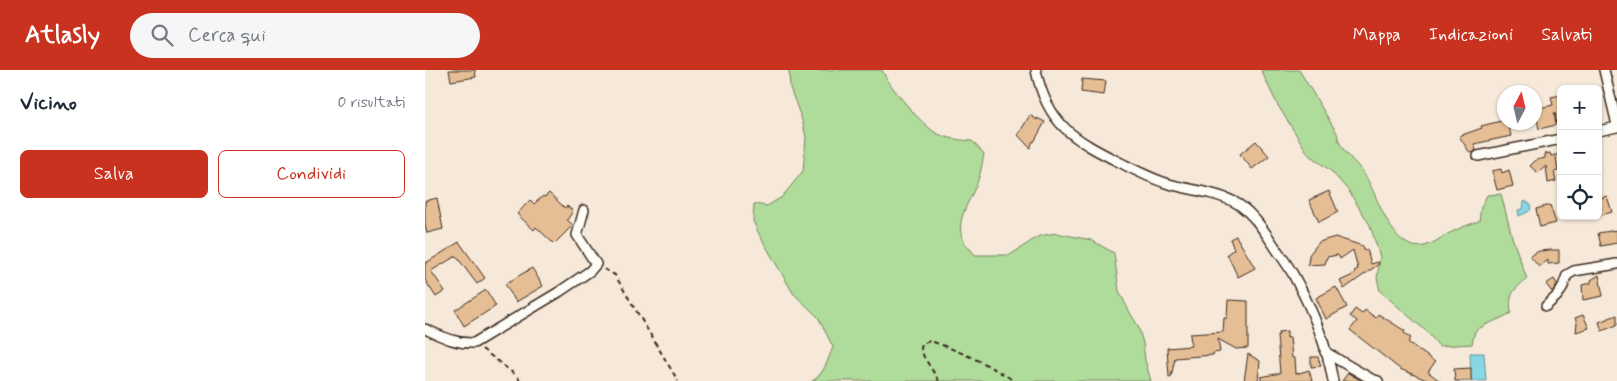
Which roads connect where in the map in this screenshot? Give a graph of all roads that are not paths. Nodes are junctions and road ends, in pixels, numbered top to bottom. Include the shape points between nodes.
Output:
1 (1036, 70) edge
2 (1604, 70) edge
3 (1617, 126) edge
4 (1602, 130) edge
5 (1557, 140) edge
6 (1478, 156) dead end
7 (583, 210) dead end
8 (1617, 264) edge
9 (1546, 306) dead end
10 (425, 329) edge
11 (1325, 352) junction
12 (1332, 381) edge
13 (1377, 381) edge

1 - 11 street via 1050,109 1068,132 1091,148 1154,179 1224,198 1249,213 1261,225 1295,278
2 - 3 street
3 - 4 street
5 - 6 street
7 - 10 street via 577,236 596,264 590,271 474,343 455,341
8 - 9 street via 1567,275 1562,289
11 - 12 street
11 - 13 street

